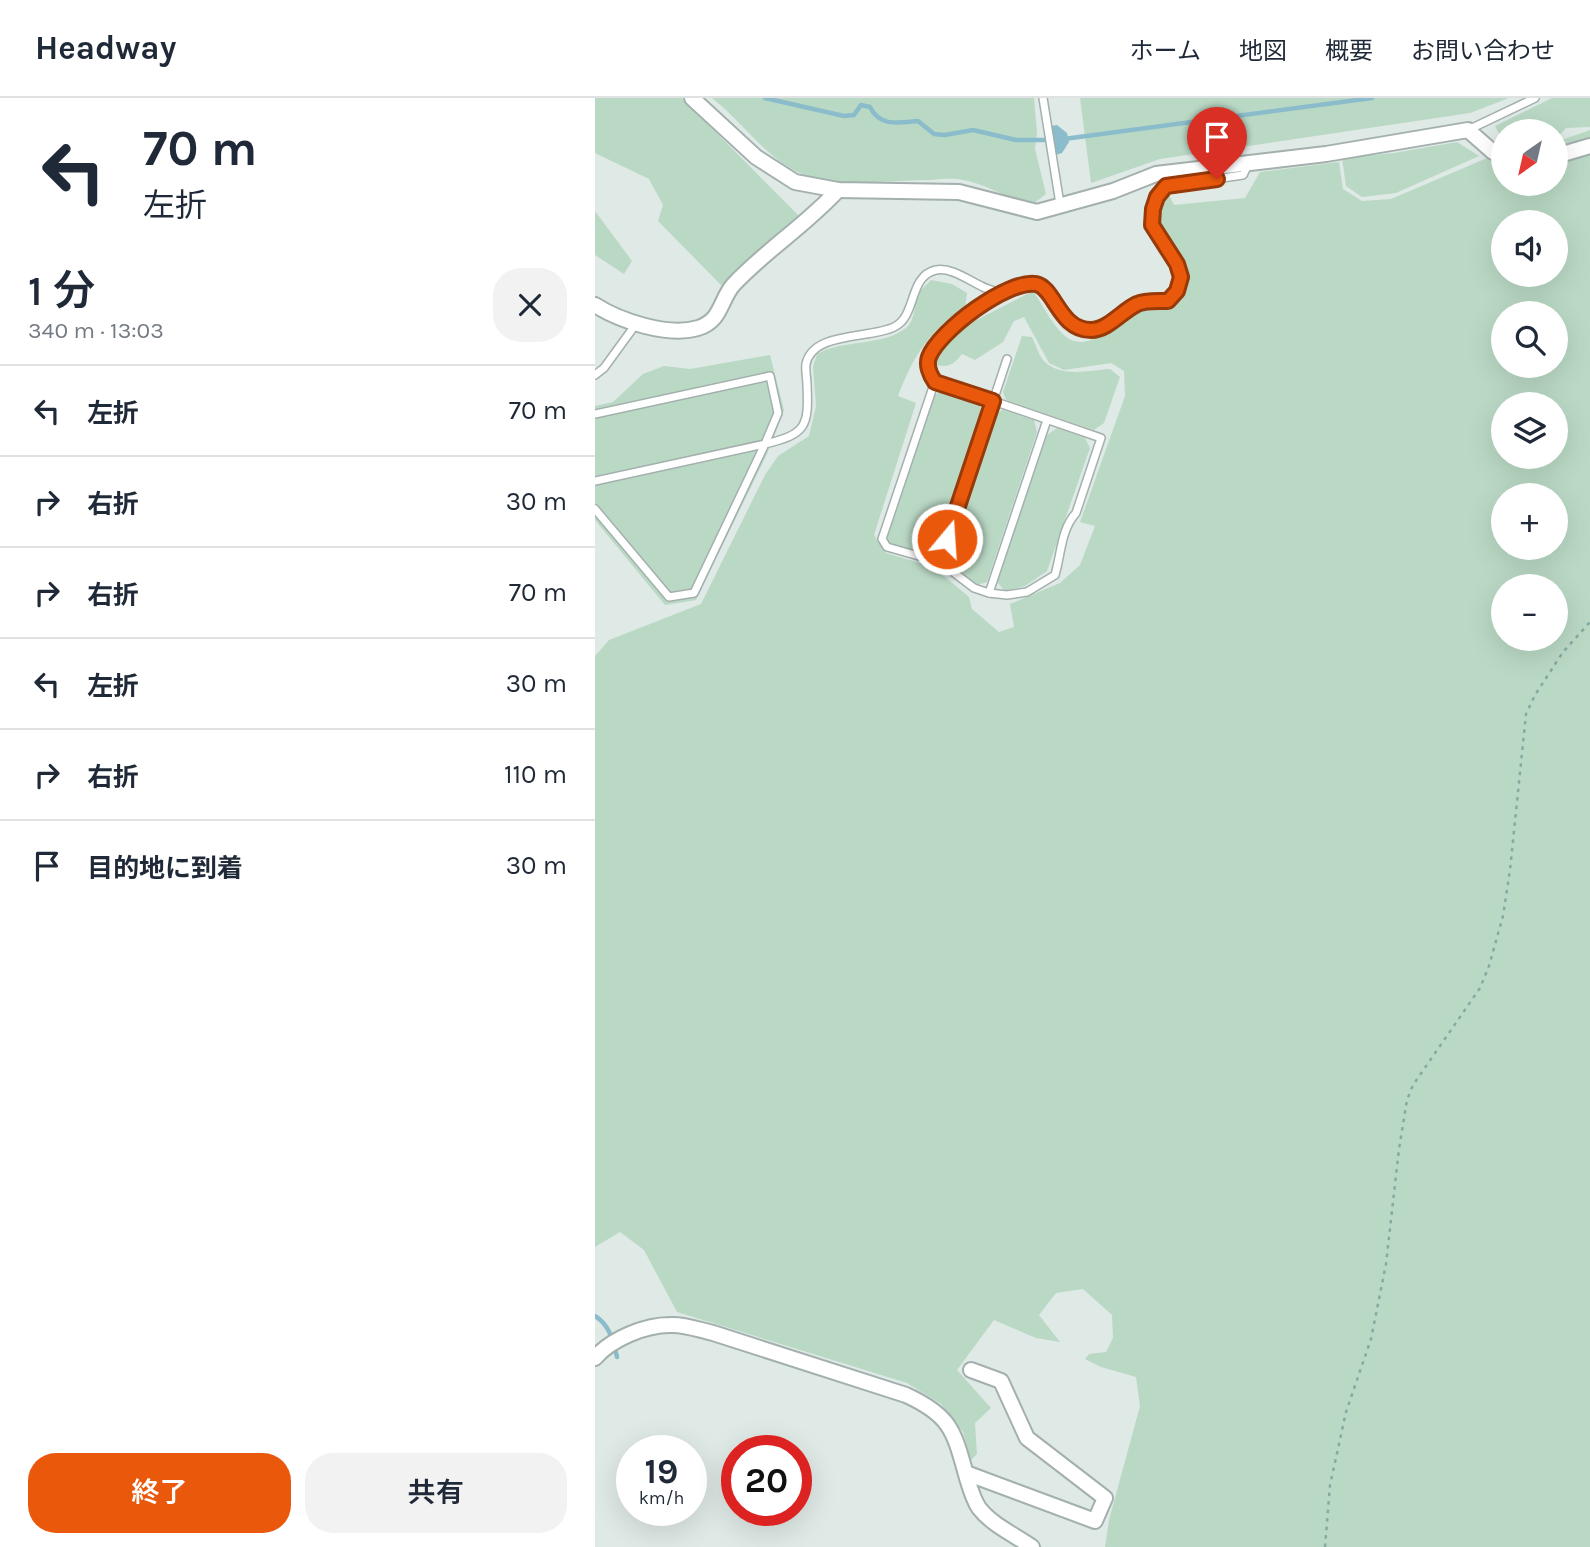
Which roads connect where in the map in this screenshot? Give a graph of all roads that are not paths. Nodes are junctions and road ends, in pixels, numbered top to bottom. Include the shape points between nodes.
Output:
1 (692, 98) edge
2 (1043, 98) edge
3 (1535, 98) edge
4 (1468, 131) junction
5 (1590, 146) edge
6 (1491, 150) edge
7 (1568, 152) edge
8 (1249, 162) junction
9 (838, 190) junction
10 (1060, 204) junction
11 (1000, 293) junction
12 (595, 305) edge
13 (636, 324) junction
14 (1007, 359) dead end
15 (595, 375) edge
16 (935, 382) junction
17 (993, 401) junction
18 (595, 414) edge
19 (1047, 420) junction
20 (765, 444) junction
21 (595, 481) edge
22 (595, 509) edge
23 (940, 562) junction
24 (989, 593) junction
25 (595, 1358) edge
26 (971, 1370) dead end
27 (966, 1473) junction
28 (1032, 1547) edge

1 - 9 street via 776,171 795,182
2 - 10 lane
3 - 4 lane
4 - 6 street
4 - 8 street
5 - 7 street
8 - 10 street via 1156,174
8 - 11 lane via 1243,175 1166,186 1157,197 1152,225 1181,277 1168,301 1138,302 1095,330 1081,329 1068,320 1043,287 1033,284
9 - 10 street via 959,192 1037,212
9 - 13 street via 732,286 715,318 699,328 678,331
11 - 16 lane via 941,339 929,357
11 - 20 lane via 935,270 915,290 907,318 895,327 829,341 813,350 806,364 808,410 804,423 797,434
12 - 13 street
13 - 15 lane
14 - 17 lane
16 - 17 lane
16 - 23 lane via 882,539 887,547
17 - 19 lane
17 - 23 lane
18 - 20 lane via 770,376 778,413
19 - 24 lane
19 - 24 lane via 1101,438 1076,513 1070,519 1055,575 1027,592
20 - 21 lane
20 - 22 lane via 694,593 669,597
23 - 24 lane via 974,588
25 - 27 street via 628,1335 667,1325 713,1333 921,1402 946,1420
26 - 27 street via 1001,1381 1027,1438 1105,1498 1095,1521
27 - 28 street via 972,1495 987,1516

